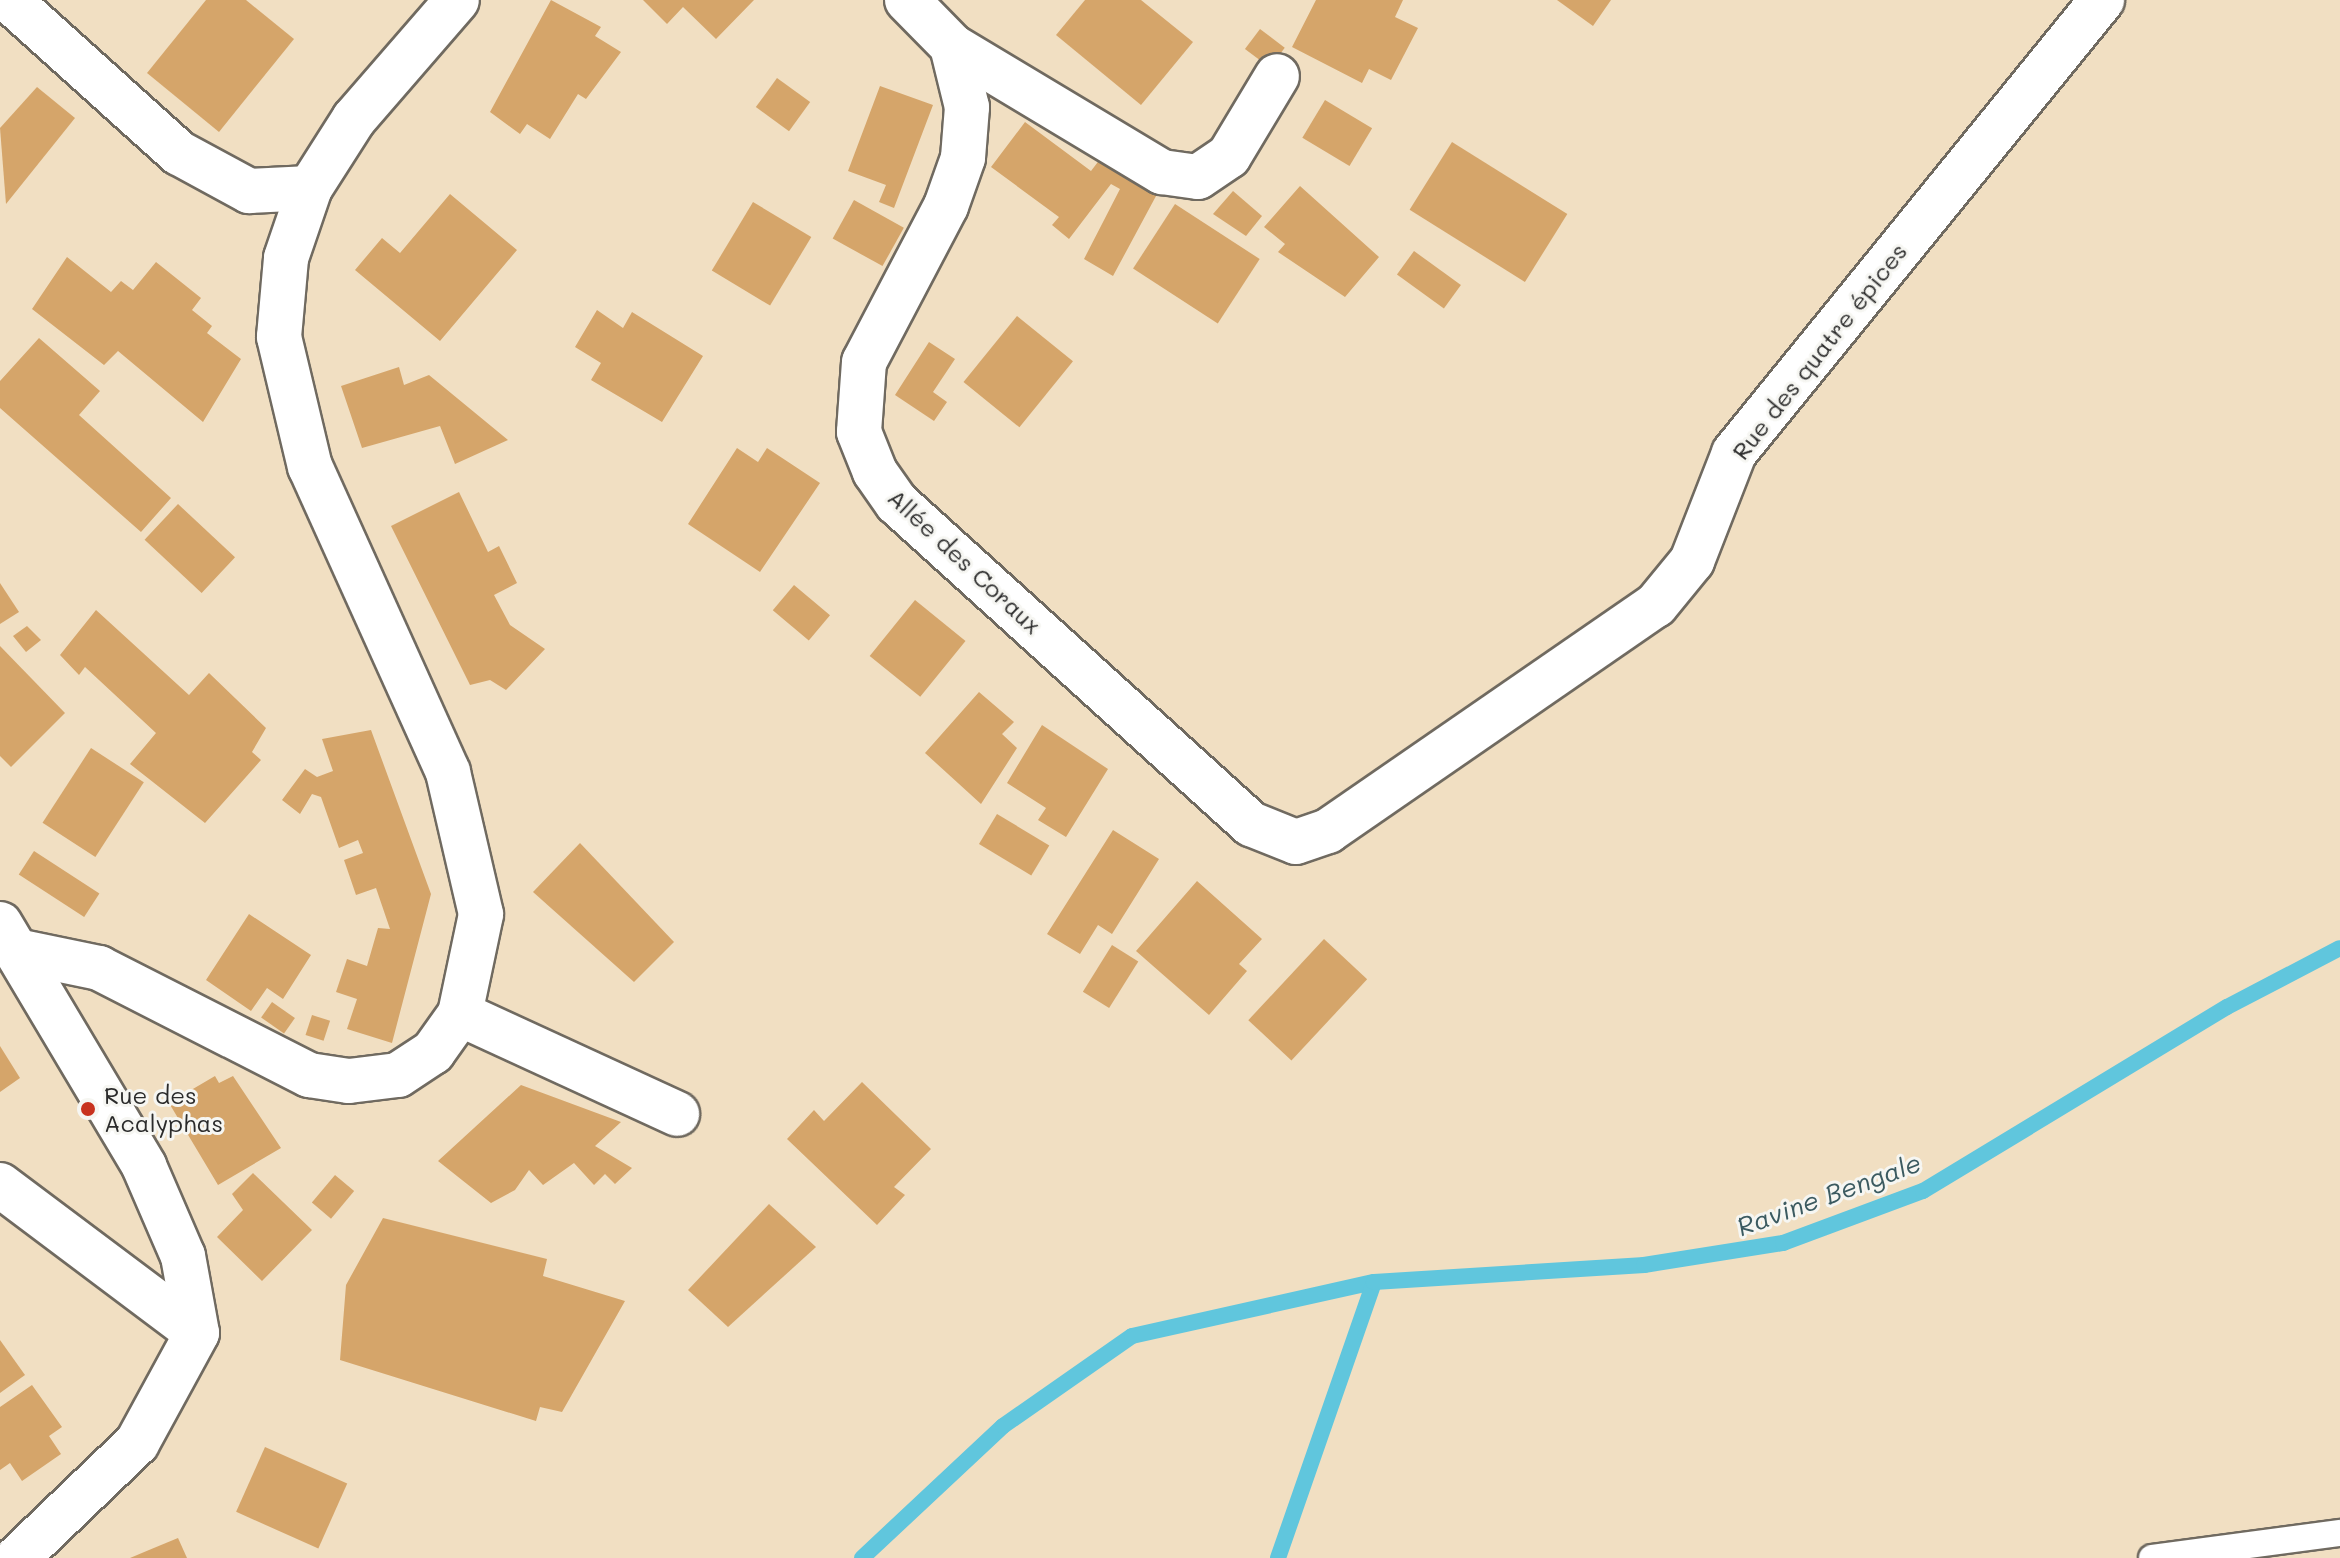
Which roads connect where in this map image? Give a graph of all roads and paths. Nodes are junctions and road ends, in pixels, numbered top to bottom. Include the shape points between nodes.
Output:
1 (9, 0) edge
2 (457, 0) edge
3 (907, 0) edge
4 (2102, 0) edge
5 (952, 46) junction
6 (1277, 76) dead end
7 (310, 188) junction
8 (1251, 824) joint
9 (8, 938) edge
10 (460, 1014) junction
11 (677, 1114) dead end
12 (0, 1185) edge
13 (197, 1333) junction
14 (2340, 1533) edge
15 (17, 1558) edge
16 (2152, 1558) edge

1 - 7 street via 179,153 249,191
2 - 7 street via 354,119
3 - 5 street
4 - 8 street, Rue des quatre épices via 1734,453 1692,561 1656,605 1328,831 1296,842
5 - 6 street via 1162,172 1198,177 1229,156
5 - 8 street, Allée des Coraux via 967,107 963,158 946,206 864,362 859,432 897,503
7 - 10 street via 286,258 279,337 310,467 448,772 481,914
9 - 10 street via 99,968 309,1075 349,1081 398,1075 433,1052
9 - 13 street via 144,1166 183,1256
10 - 11 street
12 - 13 street
13 - 15 street via 137,1443
14 - 16 lane

